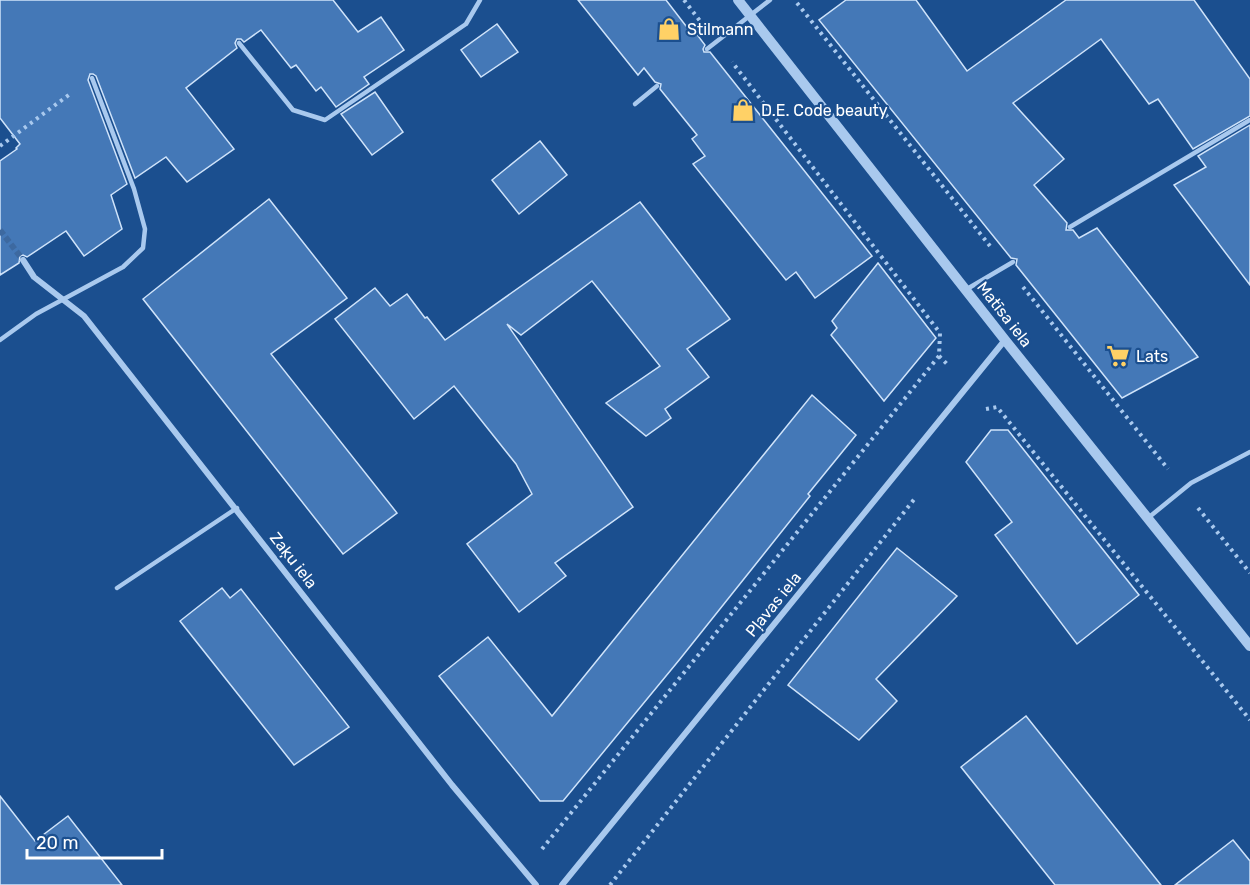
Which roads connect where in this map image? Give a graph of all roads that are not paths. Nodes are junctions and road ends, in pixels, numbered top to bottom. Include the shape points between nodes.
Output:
1 (480, 0) edge
2 (738, 0) edge
3 (770, 0) edge
4 (750, 15) junction
5 (239, 43) dead end
6 (707, 49) dead end
7 (92, 78) road end
8 (657, 86) dead end
9 (635, 104) dead end
10 (1250, 120) edge
11 (1070, 227) dead end
12 (22, 260) tunnel mouth
13 (1013, 262) dead end
14 (966, 289) junction
15 (63, 300) junction
16 (0, 340) edge
17 (1005, 340) junction
18 (1250, 452) edge
19 (237, 508) junction
20 (1148, 518) junction
21 (117, 588) dead end
22 (1250, 646) edge
23 (536, 885) edge
24 (562, 885) edge

1 - 5 lane via 466,24 325,120 293,110
2 - 4 street, Matīsa iela
3 - 4 lane
4 - 6 lane
4 - 14 street, Matīsa iela
7 - 15 lane via 134,189 145,229 143,248 123,267
8 - 9 lane
10 - 11 lane
12 - 15 street, Zaķu iela via 34,277
13 - 14 lane
14 - 17 street, Matīsa iela
15 - 16 lane
15 - 19 street, Zaķu iela via 84,316
17 - 20 street, Matīsa iela
17 - 24 street, Pļavas iela
18 - 20 lane via 1191,483
19 - 21 lane
19 - 23 street, Zaķu iela
20 - 22 street, Matīsa iela

